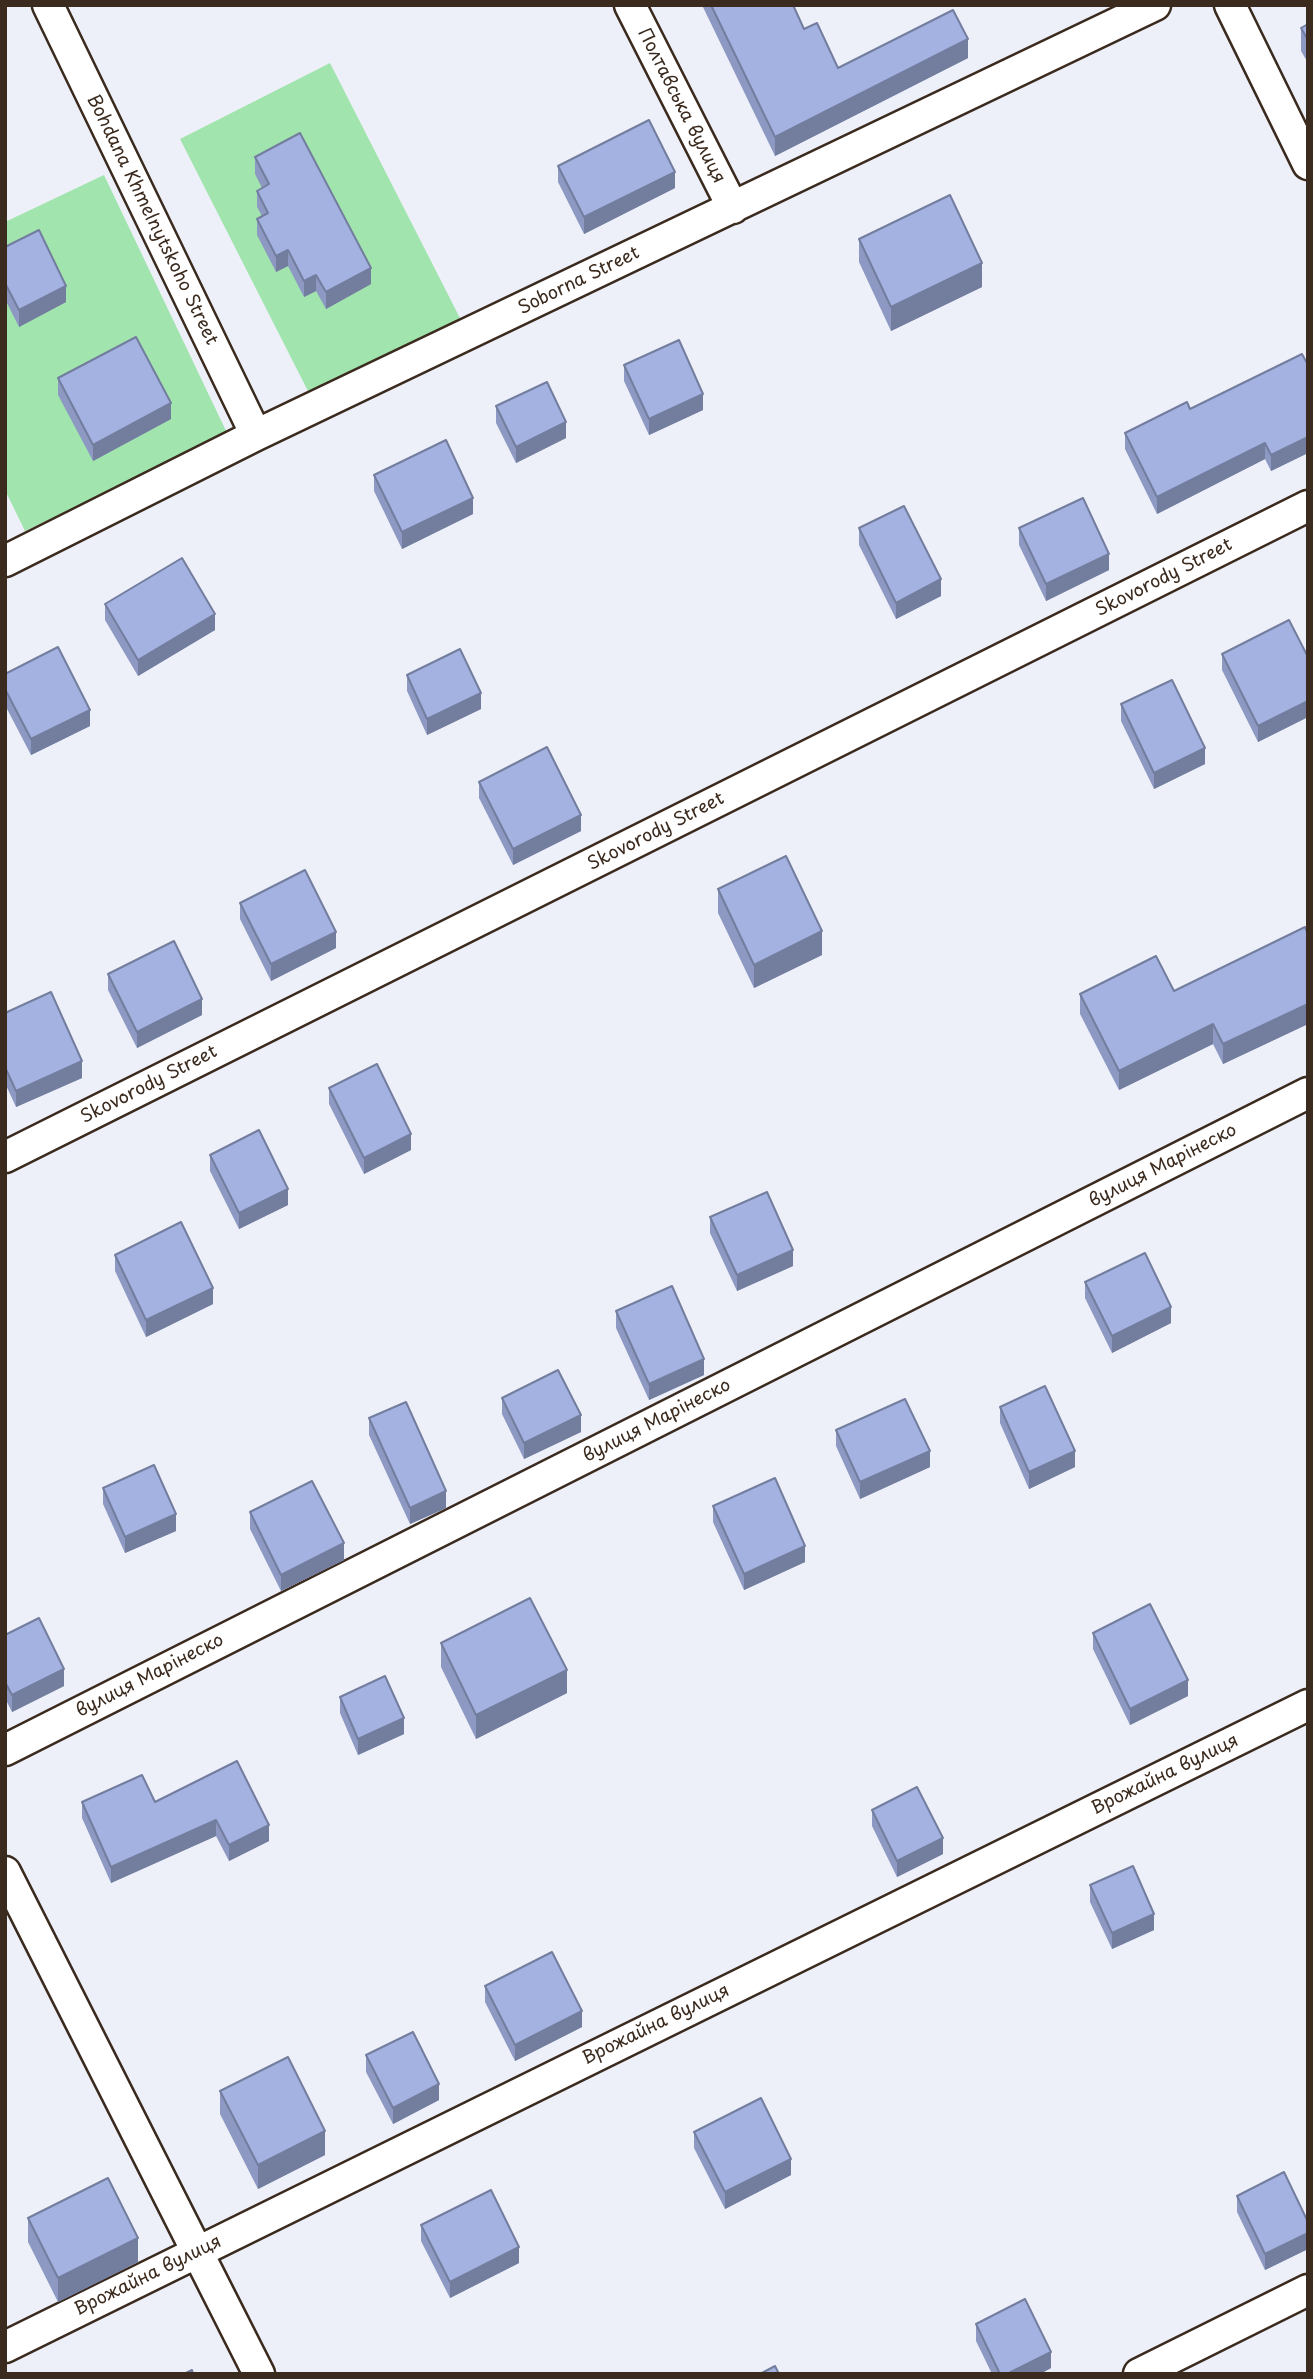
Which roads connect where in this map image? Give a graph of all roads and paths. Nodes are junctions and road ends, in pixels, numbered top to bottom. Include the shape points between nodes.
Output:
1 (48, 5) edge
2 (630, 5) edge
3 (1155, 5) edge
4 (1230, 5) edge
5 (1308, 164) edge
6 (733, 208) junction
7 (256, 436) junction
8 (1308, 506) edge
9 (5, 561) edge
10 (1308, 1093) edge
11 (5, 1157) edge
12 (1308, 1704) edge
13 (5, 1749) edge
14 (5, 1872) edge
15 (199, 2251) junction
16 (1308, 2290) edge
17 (5, 2347) edge
18 (259, 2374) edge
19 (1139, 2374) edge

1 - 7 street, Bohdana Khmelnytskoho Street
2 - 6 street, Полтавська вулиця
3 - 6 street, Soborna Street
4 - 5 street
6 - 7 street, Soborna Street
7 - 9 street, Soborna Street
8 - 11 street, Skovorody Street
10 - 13 street, вулиця Марінеско
12 - 15 street, Врожайна вулиця
14 - 15 street
15 - 17 street, Врожайна вулиця
15 - 18 street
16 - 19 street

